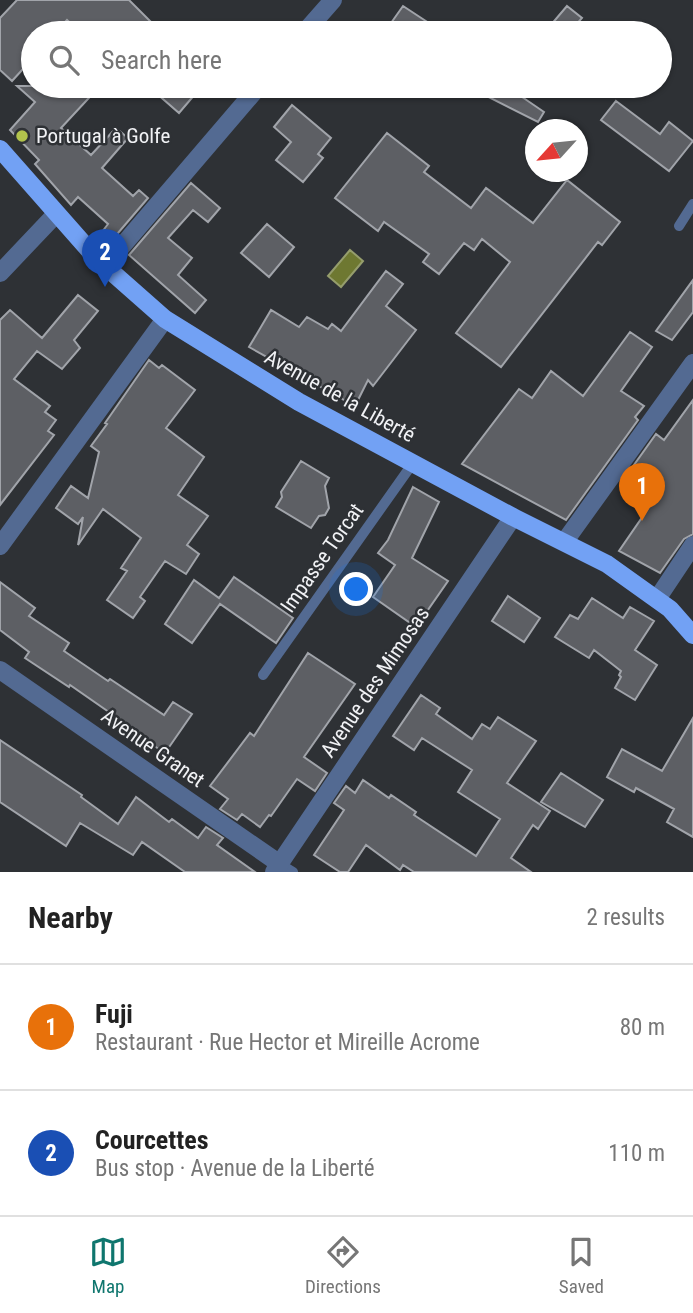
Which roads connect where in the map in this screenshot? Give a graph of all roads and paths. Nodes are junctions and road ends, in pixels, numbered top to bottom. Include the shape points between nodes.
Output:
1 (333, 0) edge
2 (315, 21) edge
3 (249, 98) edge
4 (0, 149) edge
5 (693, 204) edge
6 (56, 215) junction
7 (679, 226) dead end
8 (105, 266) junction
9 (0, 274) edge
10 (165, 319) junction
11 (693, 363) edge
12 (413, 463) junction
13 (513, 517) junction
14 (565, 541) junction
15 (693, 545) edge
16 (0, 546) edge
17 (657, 599) junction
18 (693, 635) edge
19 (0, 670) edge
20 (263, 675) dead end
21 (282, 869) edge

1 - 2 street
3 - 8 street
4 - 6 main road, Avenue de la Liberté
5 - 7 lane
6 - 8 main road, Avenue de la Liberté
6 - 9 street
8 - 10 main road, Avenue de la Liberté
10 - 12 main road, Avenue de la Liberté via 299,402
10 - 16 street
11 - 14 street
12 - 13 main road, Avenue de la Liberté
12 - 20 lane, Impasse Torcat
13 - 14 main road, Avenue de la Liberté
13 - 21 street, Avenue des Mimosas
14 - 17 main road, Avenue de la Liberté
15 - 17 street
17 - 18 main road, Avenue de la Liberté
19 - 21 street, Avenue Granet

